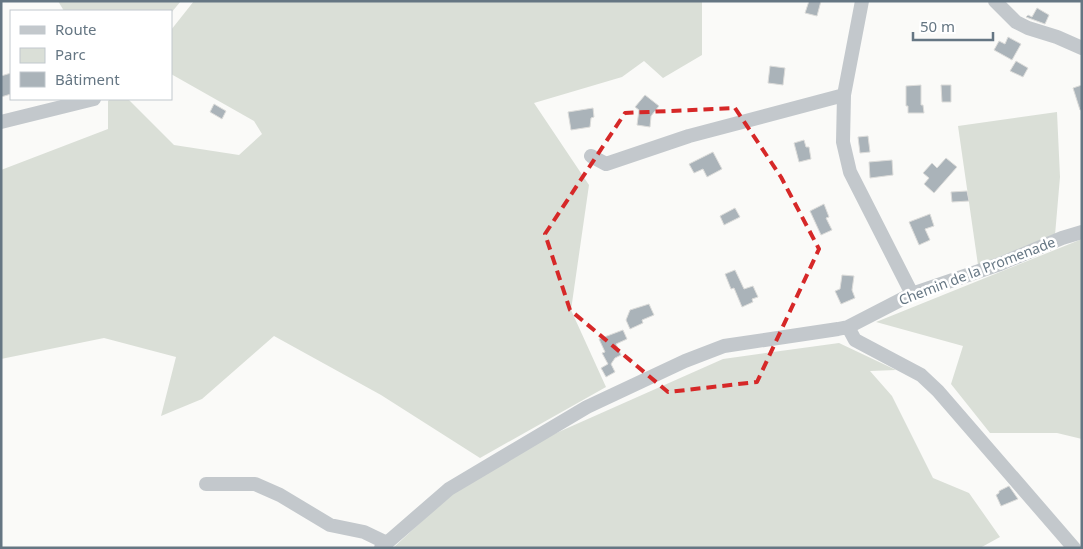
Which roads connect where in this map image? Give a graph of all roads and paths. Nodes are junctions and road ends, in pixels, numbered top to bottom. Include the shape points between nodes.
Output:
1 (862, 1) edge
2 (995, 1) edge
3 (1082, 48) edge
4 (844, 96) junction
5 (90, 100) edge
6 (1, 122) edge
7 (591, 156) dead end
8 (1082, 232) edge
9 (912, 294) junction
10 (848, 326) junction
11 (206, 484) dead end
12 (384, 545) edge
13 (1074, 548) edge

1 - 4 street
2 - 3 street via 1016,22
4 - 7 street via 689,136 606,164
4 - 9 street via 843,142 850,172
5 - 6 street
8 - 9 street, Chemin de la Promenade
9 - 10 street, Chemin de la Promenade
10 - 12 street, Chemin de la Promenade via 724,346 586,407 449,489
10 - 13 street via 855,340 921,375 938,391
11 - 12 street via 254,484 280,494 330,525 364,532

